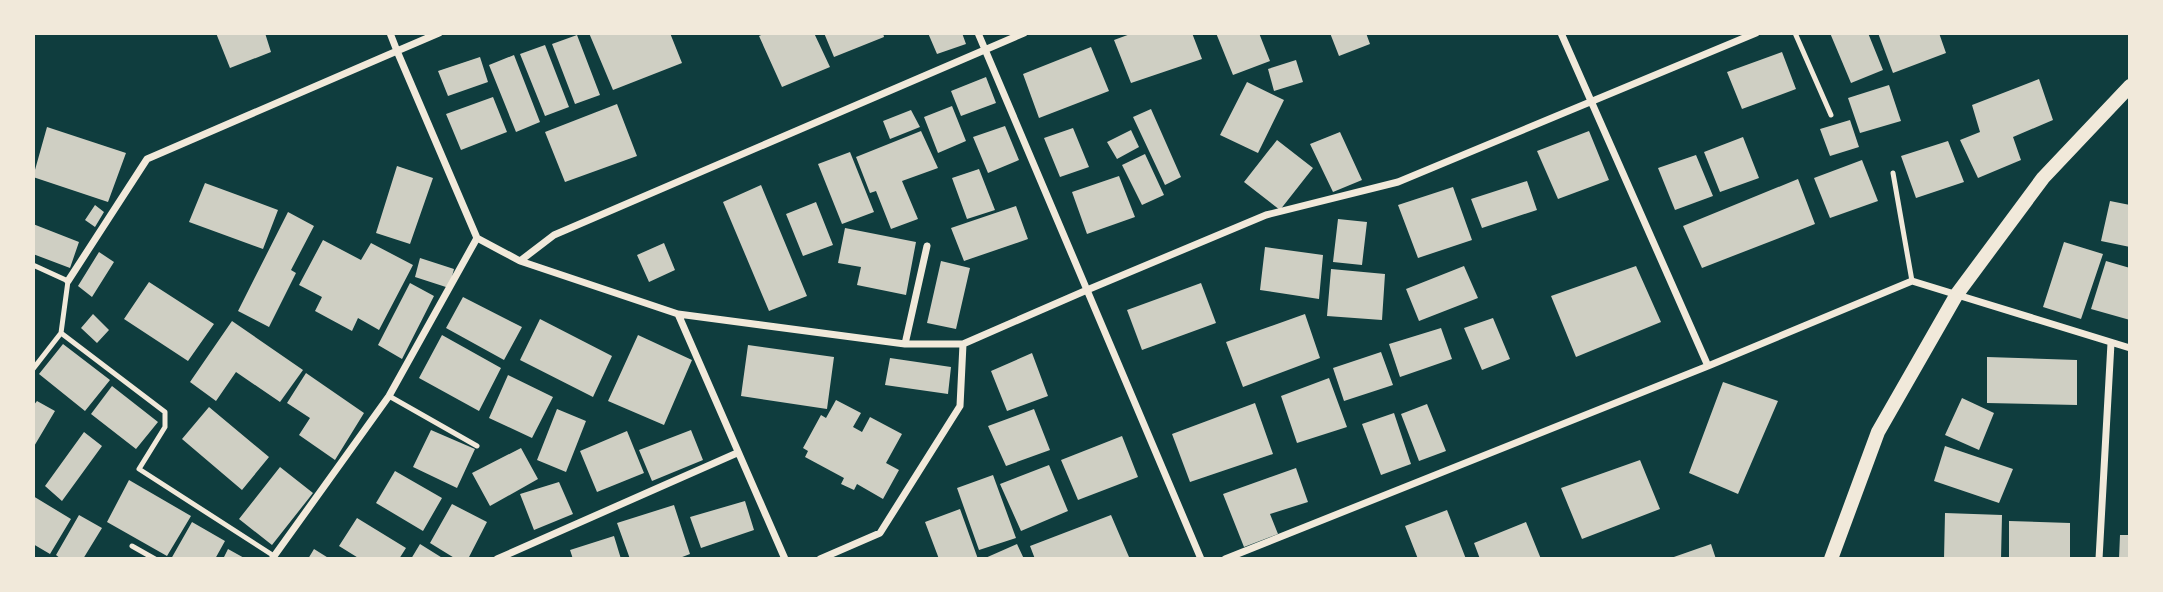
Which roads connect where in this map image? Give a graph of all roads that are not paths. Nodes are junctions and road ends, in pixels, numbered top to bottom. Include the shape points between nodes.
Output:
1 (390, 33) edge
2 (439, 33) edge
3 (978, 33) edge
4 (1024, 33) edge
5 (1561, 33) edge
6 (1756, 33) edge
7 (1795, 33) edge
8 (985, 50) junction
9 (397, 51) junction
10 (2130, 86) edge
11 (1589, 100) junction
12 (1831, 115) dead end
13 (1893, 173) dead end
14 (477, 238) junction
15 (928, 246) dead end
16 (520, 261) junction
17 (33, 265) edge
18 (68, 281) junction
19 (1912, 281) junction
20 (1087, 290) junction
21 (1957, 294) junction
22 (678, 314) junction
23 (61, 333) junction
24 (2111, 343) junction
25 (905, 344) junction
26 (963, 344) junction
27 (2130, 348) edge
28 (1708, 366) junction
29 (33, 369) edge
30 (389, 396) junction
31 (477, 446) dead end
32 (737, 453) junction
33 (132, 546) dead end
34 (273, 557) edge
35 (155, 559) edge
36 (497, 559) edge
37 (785, 559) edge
38 (820, 559) edge
39 (1201, 559) edge
40 (1225, 559) edge
41 (1831, 559) edge
42 (2099, 559) edge

1 - 9 street
2 - 9 street
3 - 8 street
4 - 8 street
5 - 11 street
6 - 11 street
7 - 12 lane
8 - 16 street via 554,235
8 - 20 street
9 - 14 street
9 - 18 street via 147,159
10 - 21 main road via 2043,178
11 - 20 street via 1398,182 1266,215
11 - 28 street
13 - 19 lane
14 - 16 street
14 - 30 street
15 - 25 street
16 - 22 street
17 - 18 lane
18 - 23 lane
19 - 21 street
19 - 28 street
20 - 26 street
20 - 39 street
21 - 24 street
21 - 41 main road via 1878,432
22 - 25 street
22 - 32 street
23 - 29 lane
23 - 34 lane via 165,412 165,427 139,469
24 - 27 street
24 - 42 street
25 - 26 street
26 - 38 street via 960,406 880,533
28 - 40 street
30 - 31 lane
30 - 34 street
32 - 36 street
32 - 37 street
33 - 35 lane

